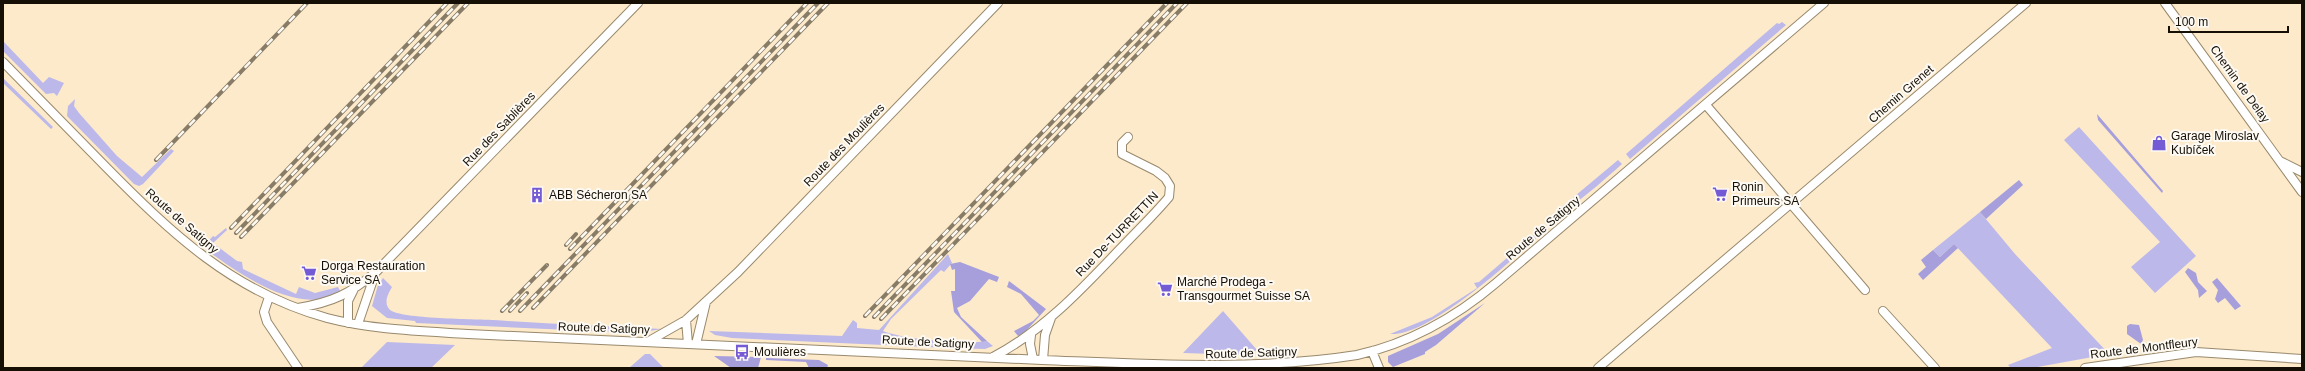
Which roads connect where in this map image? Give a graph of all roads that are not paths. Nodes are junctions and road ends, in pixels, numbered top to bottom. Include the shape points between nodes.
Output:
1 (638, 3) edge
2 (998, 3) edge
3 (1824, 3) edge
4 (2026, 3) edge
5 (2165, 3) edge
6 (3, 62) edge
7 (1706, 105) junction
8 (1128, 137) dead end
9 (2281, 161) junction
10 (2302, 172) edge
11 (2302, 192) edge
12 (1792, 204) junction
13 (377, 271) junction
14 (353, 290) junction
15 (1865, 290) dead end
16 (269, 297) junction
17 (706, 302) junction
18 (298, 308) junction
19 (1883, 311) dead end
20 (1052, 317) junction
21 (686, 320) junction
22 (348, 323) junction
23 (358, 324) junction
24 (1031, 335) junction
25 (646, 342) junction
26 (692, 344) junction
27 (1372, 351) junction
28 (992, 358) junction
29 (1033, 359) junction
30 (2302, 359) edge
31 (1044, 360) junction
32 (297, 367) edge
33 (1380, 368) edge
34 (1598, 368) edge
35 (1935, 368) edge
36 (2086, 368) edge

1 - 13 street, Rue des Sablières
2 - 17 street, Route des Moulières
3 - 7 street, Route de Satigny
4 - 12 street, Chemin Grenet
5 - 9 street, Chemin de Delay
6 - 16 street, Route de Satigny via 196,252
7 - 12 street
7 - 27 street, Route de Satigny via 1475,301 1431,328
8 - 20 street, Rue De-TURRETTIN via 1122,143 1122,154 1165,178 1170,186 1169,197 1099,272
9 - 10 street, Chemin de Delay
9 - 11 street, Chemin de Delay
12 - 15 street
12 - 34 street, Chemin Grenet
13 - 14 street, Rue des Sablières
13 - 23 street, Rue des Sablières
14 - 18 street, Rue des Sablières via 323,304
14 - 22 street via 348,301
16 - 18 street, Route de Satigny
16 - 32 street via 264,312 267,322
17 - 21 street, Route des Moulières
17 - 26 street
18 - 22 street, Route de Satigny
19 - 35 street
20 - 24 street, Rue De-TURRETTIN
20 - 31 street, Rue De-TURRETTIN via 1046,334
21 - 25 street
21 - 26 street
22 - 23 street, Route de Satigny
23 - 25 street, Route de Satigny via 403,330
24 - 28 street, Rue De-TURRETTIN
24 - 29 street
25 - 26 street, Route de Satigny
26 - 28 street, Route de Satigny
27 - 31 street, Route de Satigny via 1317,362 1240,367
27 - 33 street
28 - 29 street, Route de Satigny
29 - 31 street, Route de Satigny
30 - 36 street, Route de Montfleury via 2196,352

